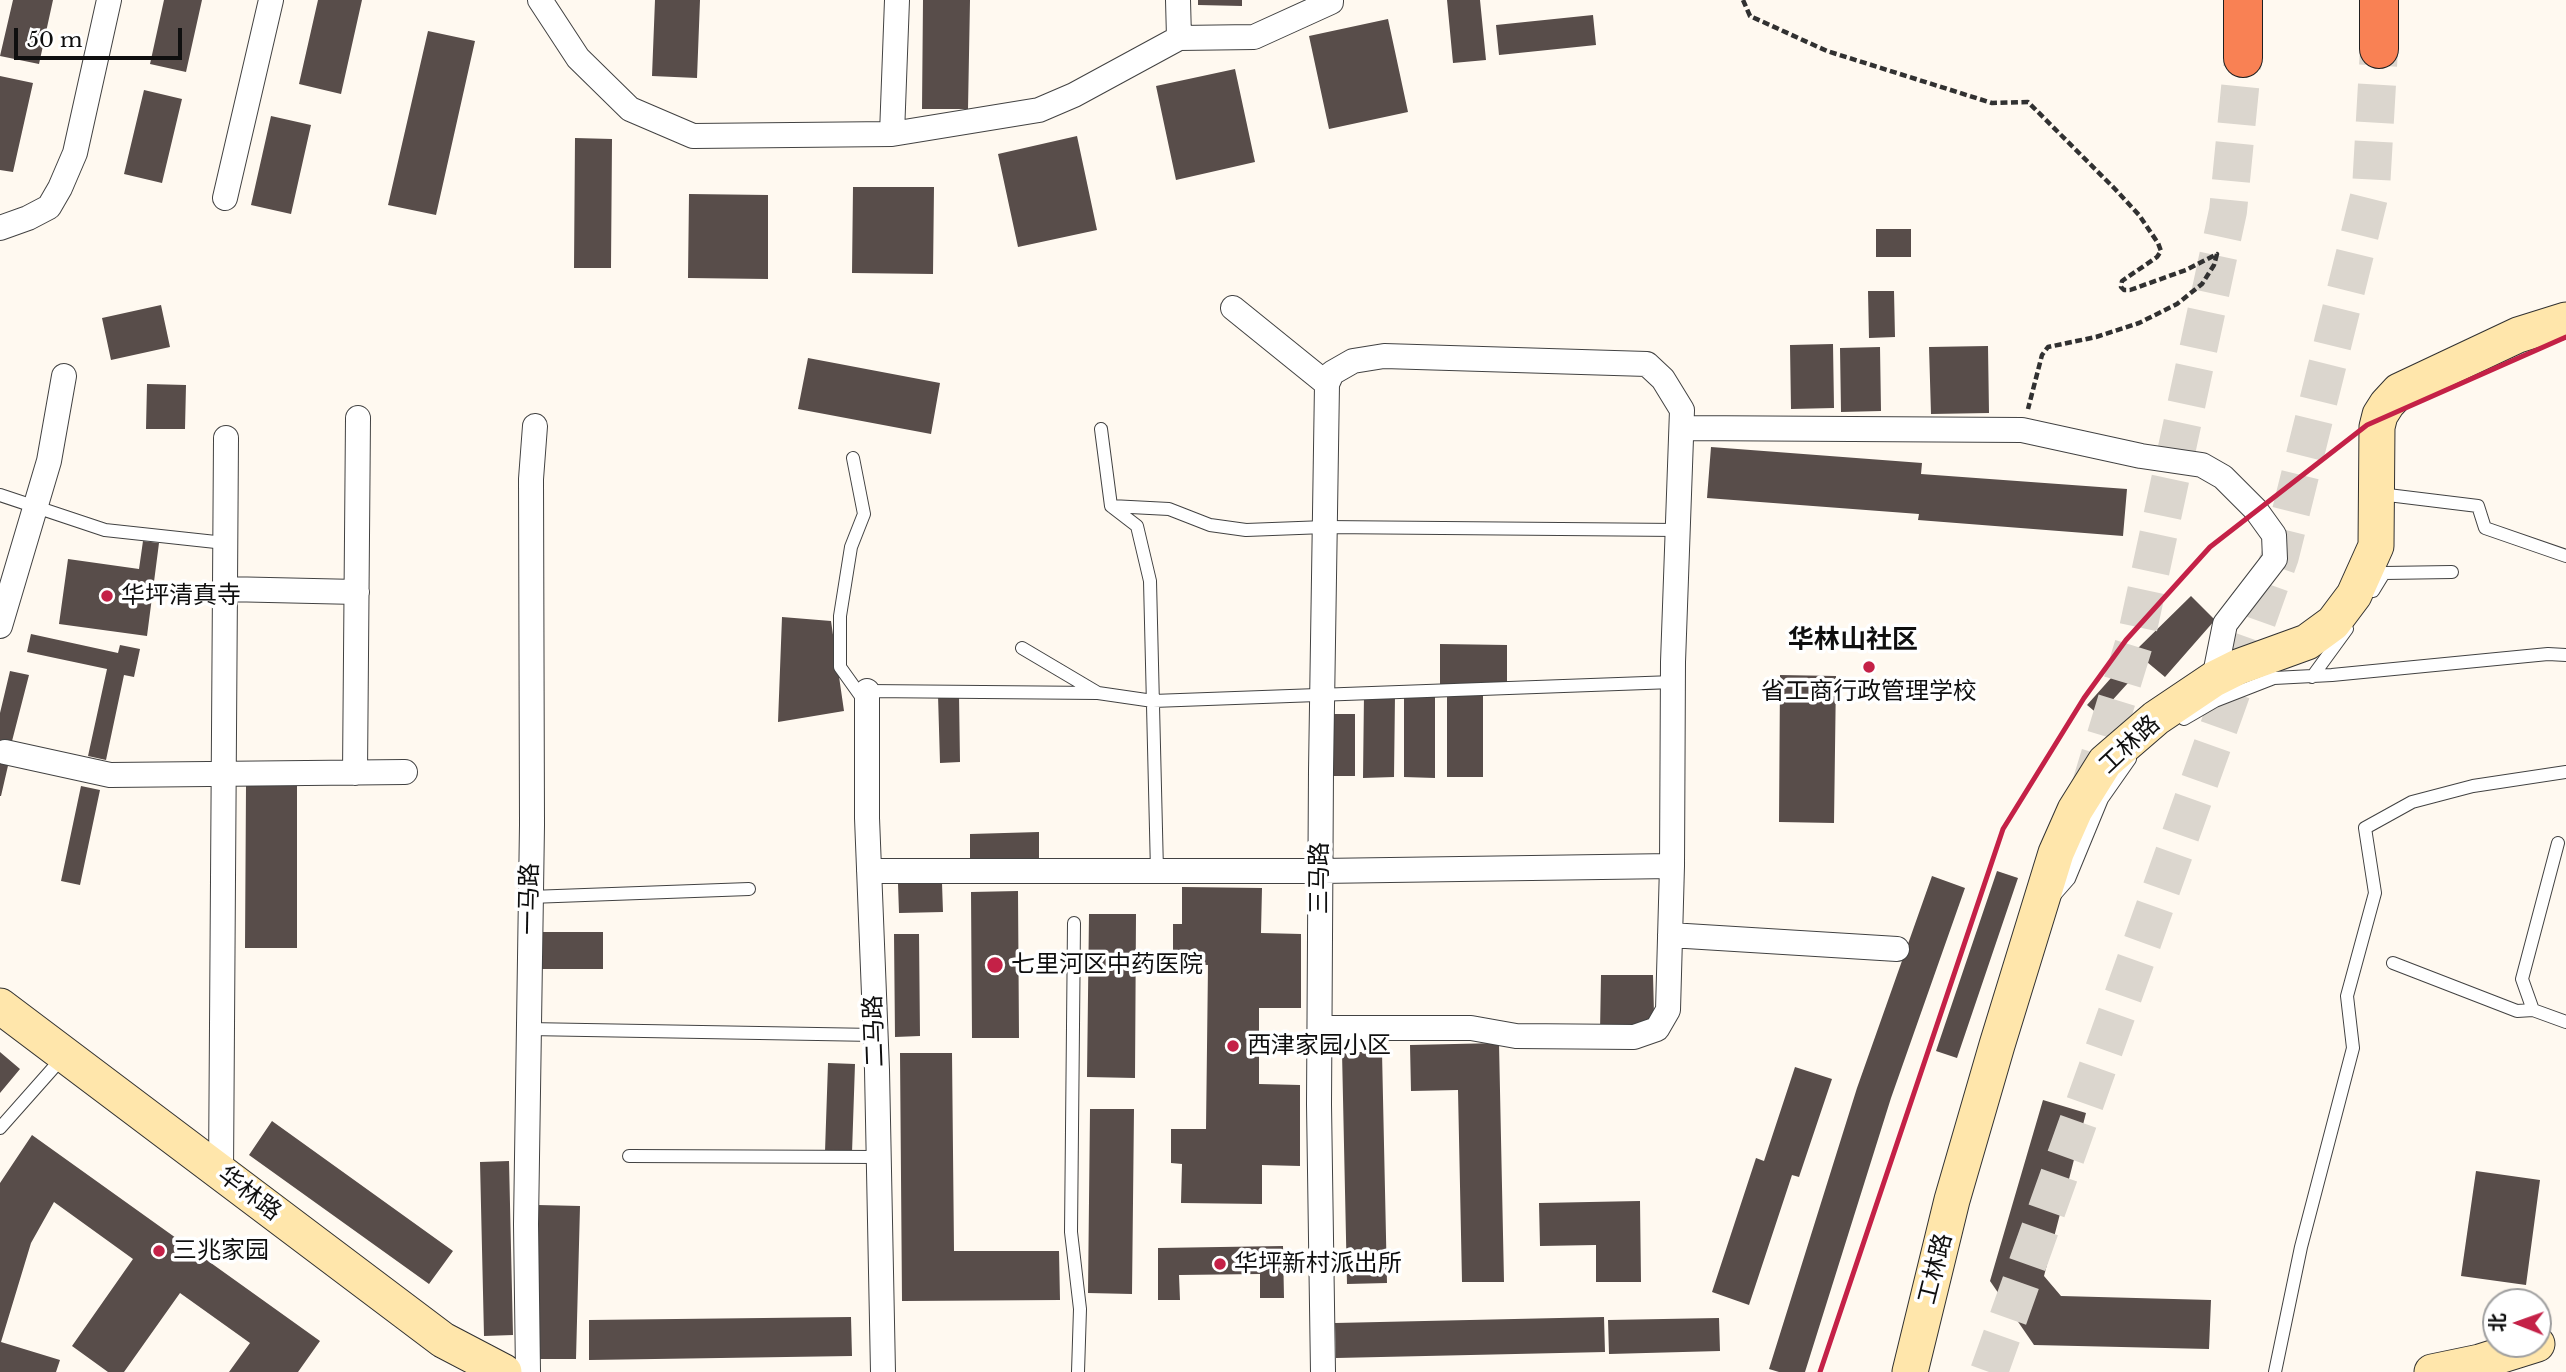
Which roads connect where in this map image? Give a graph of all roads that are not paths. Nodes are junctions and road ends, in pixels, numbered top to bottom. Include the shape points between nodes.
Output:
1 (109, 0) edge
2 (271, 0) edge
3 (540, 0) edge
4 (897, 0) edge
5 (1178, 0) edge
6 (2243, 0) edge
7 (2379, 0) edge
8 (1332, 1) edge
9 (1179, 38) junction
10 (2379, 49) tunnel mouth
11 (2243, 58) tunnel mouth
12 (892, 134) junction
13 (225, 198) dead end
14 (0, 228) edge
15 (1233, 308) dead end
16 (2566, 320) edge
17 (64, 376) dead end
18 (1327, 384) junction
19 (358, 418) dead end
20 (535, 426) dead end
21 (1682, 428) junction
22 (1101, 429) dead end
23 (226, 438) dead end
24 (853, 458) dead end
25 (0, 495) edge
26 (36, 506) junction
27 (1111, 506) junction
28 (1325, 527) junction
29 (1678, 530) junction
30 (225, 543) junction
31 (2566, 556) edge
32 (2452, 572) dead end
33 (2384, 573) junction
34 (225, 589) junction
35 (357, 592) junction
36 (0, 626) edge
37 (1022, 648) dead end
38 (2566, 655) edge
39 (2312, 677) junction
40 (2214, 679) junction
41 (1673, 682) junction
42 (1098, 693) junction
43 (1322, 695) junction
44 (867, 698) junction
45 (1153, 701) junction
46 (2174, 725) dead end
47 (5, 752) dead end
48 (2137, 753) dead end
49 (405, 772) dead end
50 (2566, 772) edge
51 (355, 773) junction
52 (224, 774) junction
53 (2558, 843) dead end
54 (1672, 866) junction
55 (869, 871) junction
56 (1157, 871) junction
57 (1320, 872) junction
58 (749, 889) dead end
59 (530, 897) junction
60 (2037, 916) junction
61 (1074, 923) dead end
62 (1670, 935) junction
63 (1897, 949) dead end
64 (2393, 963) dead end
65 (0, 1006) edge
66 (2533, 1010) junction
67 (2566, 1022) edge
68 (1320, 1028) junction
69 (528, 1029) junction
70 (875, 1035) junction
71 (65, 1055) junction
72 (0, 1128) edge
73 (629, 1156) dead end
74 (878, 1157) junction
75 (221, 1172) junction
76 (2493, 1358) edge
77 (504, 1372) edge
78 (528, 1372) edge
79 (883, 1372) edge
80 (1078, 1372) edge
81 (1323, 1372) edge
82 (1910, 1372) edge
83 (2275, 1372) edge
84 (2432, 1372) edge

1 - 14 street via 75,153 60,188 49,208
2 - 13 street
3 - 12 street via 578,58 630,108 692,135
4 - 12 street
5 - 9 street
6 - 11 highway
7 - 10 highway
8 - 9 street via 1254,37
9 - 12 street via 1039,110
15 - 18 street
16 - 40 street, 工林路 via 2518,335 2429,376 2399,391 2386,404 2377,428 2376,546 2354,595 2333,623 2307,642
17 - 26 street
18 - 21 street via 1332,373 1353,361 1384,356 1647,364 1663,379 1682,410
18 - 28 street, 三马路
19 - 35 street
20 - 59 street, 一马路
21 - 29 street
21 - 40 street via 2022,430 2202,465 2223,477 2274,534 2275,559 2225,624
22 - 27 lane
23 - 30 street
24 - 44 lane via 864,514 850,547 840,616 839,667
25 - 26 lane
26 - 30 lane via 105,530
26 - 36 street
27 - 28 lane via 1169,509 1210,525 1246,530
27 - 45 lane via 1138,526 1150,581
28 - 29 lane
28 - 43 street, 三马路
29 - 41 street
30 - 34 street
31 - 33 lane via 2485,528 2478,506 2388,495
32 - 33 lane
33 - 39 lane
34 - 35 street
34 - 52 street
35 - 51 street
37 - 42 lane
38 - 39 lane
39 - 46 lane via 2274,678 2215,701
40 - 60 street, 工林路 via 2156,718 2105,762 2075,810 2056,853
41 - 43 lane
41 - 54 street
42 - 44 lane
42 - 45 lane
43 - 45 lane
43 - 57 street, 三马路
44 - 55 street, 二马路
45 - 56 lane
47 - 52 street via 110,775
48 - 60 lane via 2102,799 2069,879
49 - 51 street
50 - 83 lane via 2473,786 2412,803 2365,828 2375,894 2347,996 2353,1048 2301,1247
51 - 52 street
52 - 75 street
53 - 66 lane via 2522,979
54 - 57 street
54 - 62 street
55 - 56 street
55 - 70 street, 二马路
56 - 57 street
57 - 68 street, 三马路
58 - 59 lane
59 - 69 street, 一马路
60 - 82 street, 工林路 via 1952,1200
61 - 80 lane via 1071,1233 1080,1309
62 - 63 street
62 - 68 street via 1668,1010 1657,1029 1634,1037 1517,1037 1471,1028
64 - 66 lane via 2517,1011
65 - 71 street, 华林路
66 - 67 lane
68 - 81 street, 三马路
69 - 70 lane
69 - 78 street, 一马路
70 - 74 street, 二马路
71 - 72 lane
71 - 75 street, 华林路
73 - 74 lane
74 - 79 street, 二马路
75 - 77 street, 华林路 via 443,1340
76 - 84 street

